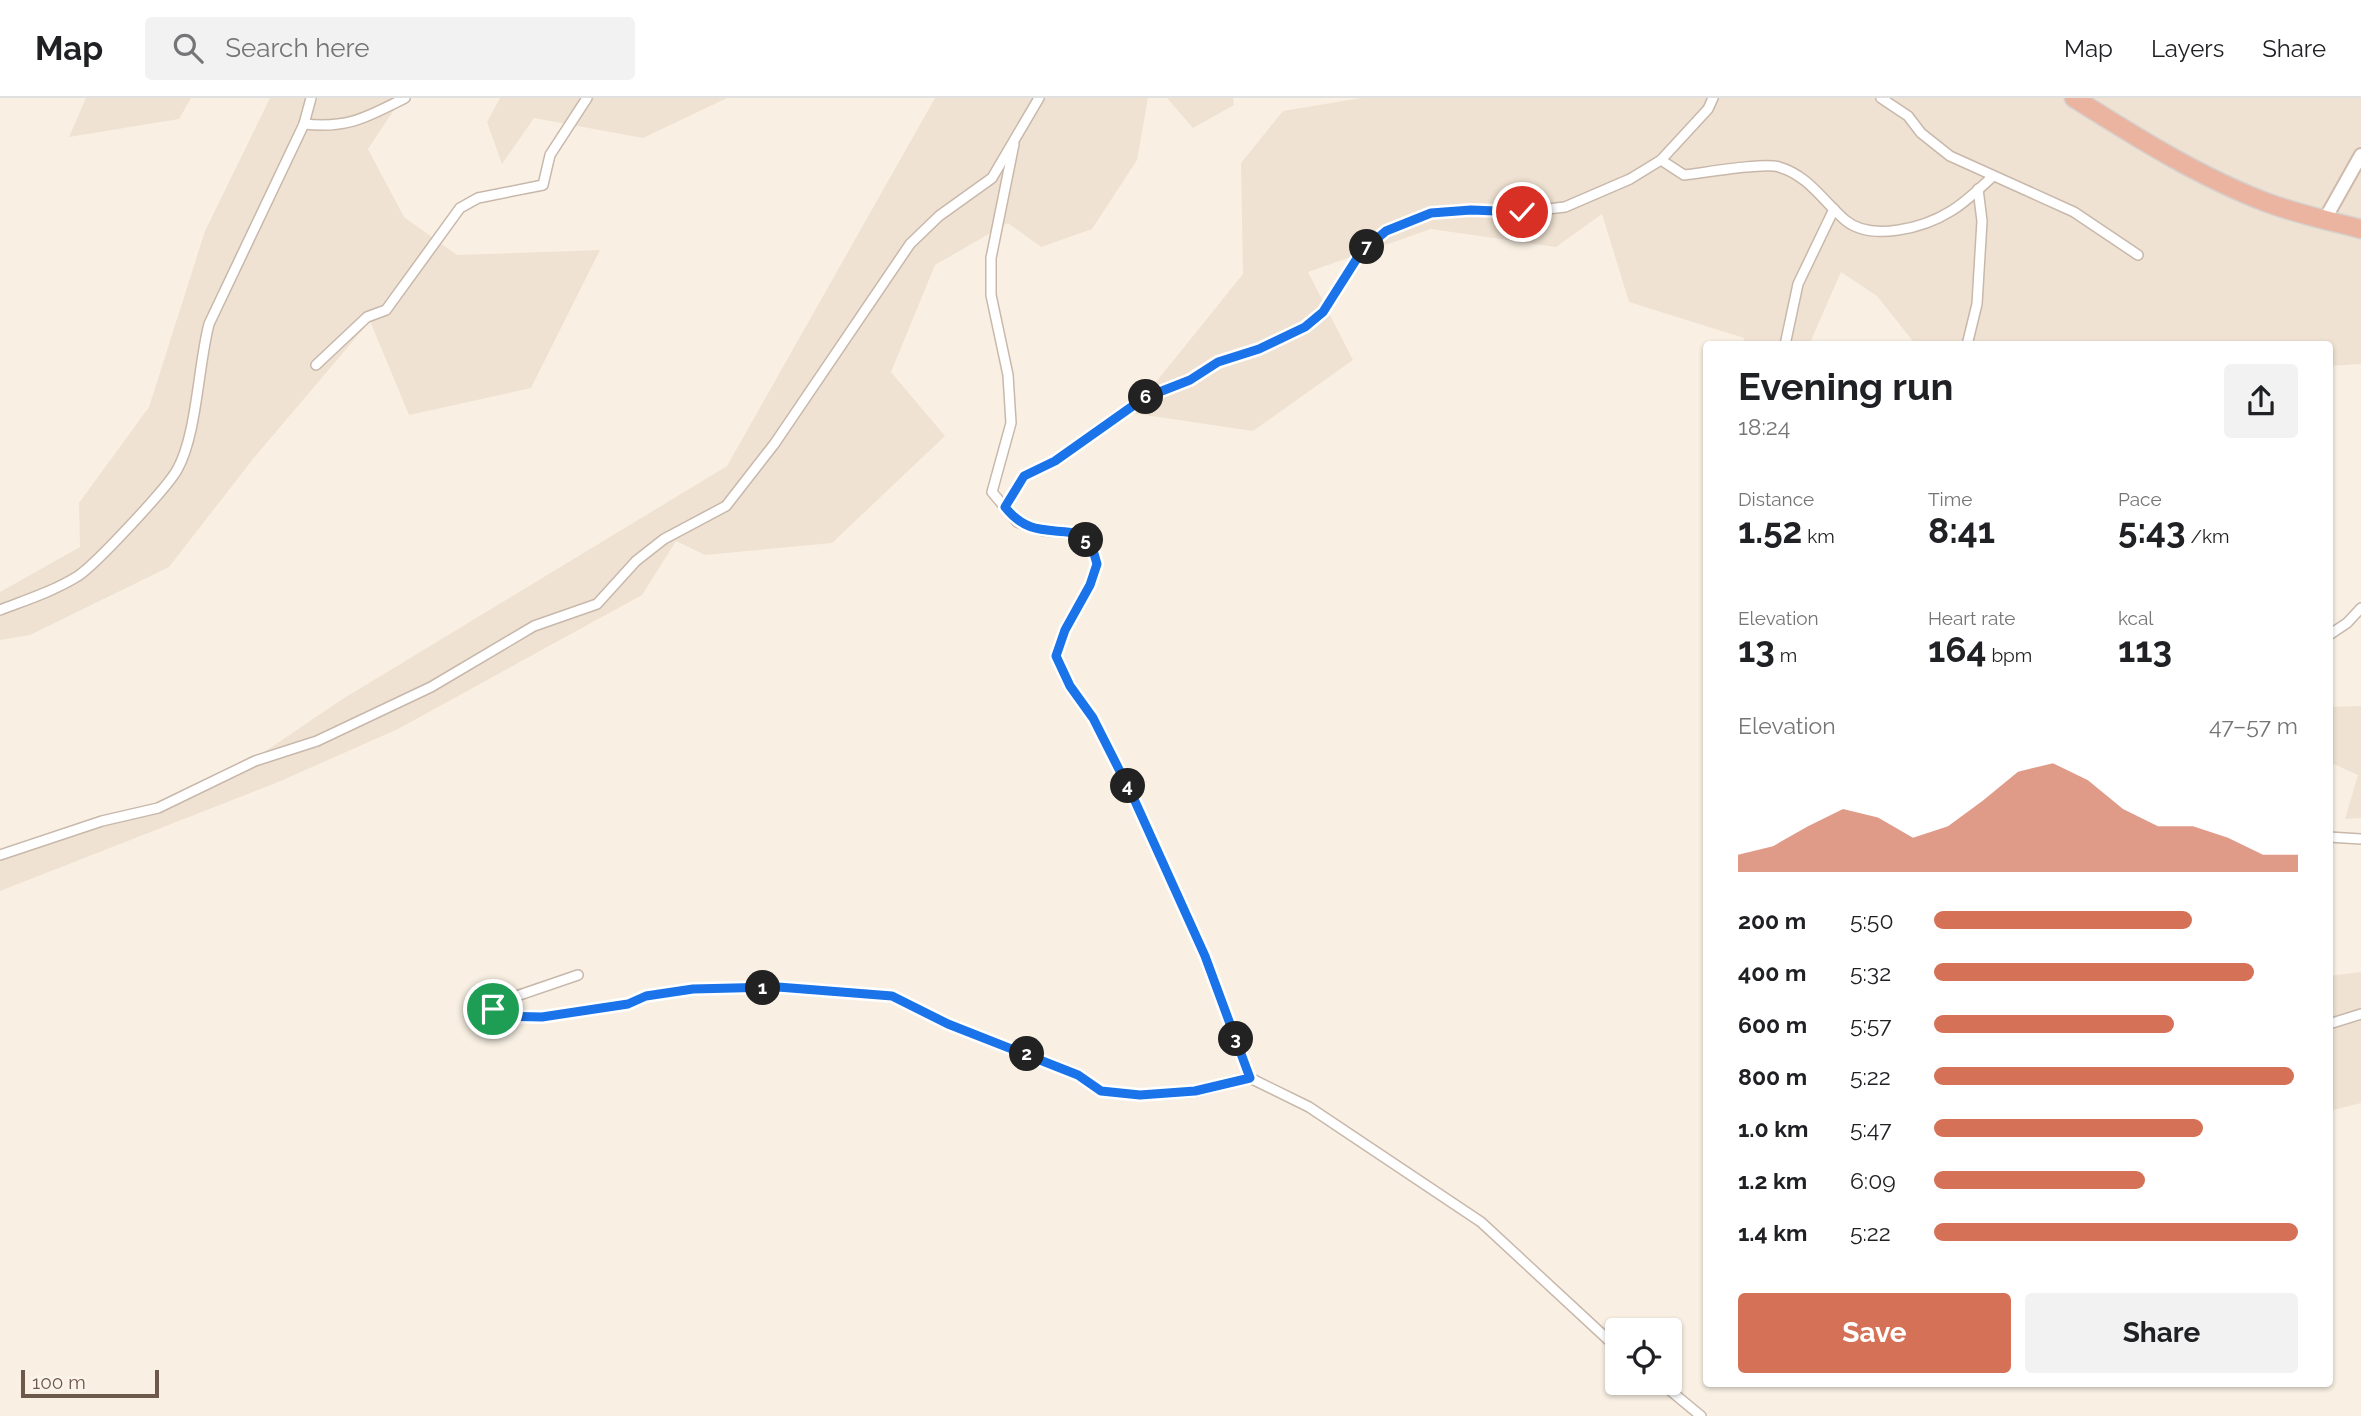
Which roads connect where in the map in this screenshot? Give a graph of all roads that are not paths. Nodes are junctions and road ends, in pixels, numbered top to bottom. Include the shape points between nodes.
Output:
1 (311, 98) edge
2 (405, 98) edge
3 (587, 98) edge
4 (1039, 98) edge
5 (1713, 98) edge
6 (1881, 98) edge
7 (2074, 98) edge
8 (304, 124) junction
9 (1014, 144) junction
10 (2361, 155) edge
11 (1661, 160) junction
12 (1992, 177) junction
13 (1978, 189) junction
14 (1833, 209) junction
15 (2325, 219) junction
16 (2361, 229) edge
17 (2138, 255) dead end
18 (1786, 341) edge
19 (1968, 341) edge
20 (316, 365) dead end
21 (1005, 507) junction
22 (2361, 608) edge
23 (0, 610) edge
24 (2333, 632) edge
25 (2333, 837) edge
26 (2361, 838) edge
27 (0, 855) edge
28 (578, 975) dead end
29 (2361, 1014) edge
30 (2333, 1023) edge
31 (1250, 1078) junction
32 (1605, 1337) edge
33 (1676, 1395) edge
34 (1702, 1416) edge

1 - 8 street
2 - 8 street via 362,119 331,127
3 - 20 street via 550,155 543,185 478,198 460,208 386,310 367,317
4 - 9 street
5 - 11 street
6 - 12 street via 1908,116 1936,146
7 - 15 highway via 2218,181 2268,203
8 - 23 street via 209,324 189,435 177,470 81,574
9 - 21 street via 991,258 991,295 1008,375 1011,423 992,492
9 - 27 street via 992,178 939,216 910,244 775,443 726,506 664,539 636,561 597,604 534,626 431,687 158,808 102,821
10 - 15 street
11 - 14 street via 1684,175 1777,166 1811,186
11 - 21 street via 1565,207 1431,213 1386,231 1361,252 1323,312 1305,327 1144,398 1055,461 1024,476
12 - 13 street
12 - 17 street via 2074,212
13 - 14 street via 1940,218 1874,232 1861,231
13 - 19 street via 1982,221 1977,304
14 - 18 street via 1798,284
15 - 16 highway
21 - 31 street via 1017,522 1044,531 1081,534 1093,550 1097,564 1090,585 1056,656 1134,799 1205,956
22 - 24 street
25 - 26 street
28 - 31 street via 499,1002 493,1009 502,1016 542,1017 693,989 778,987 892,996 948,1024 1078,1075 1101,1091 1140,1095 1195,1091
29 - 30 street
31 - 32 street via 1308,1107 1481,1222
33 - 34 street

